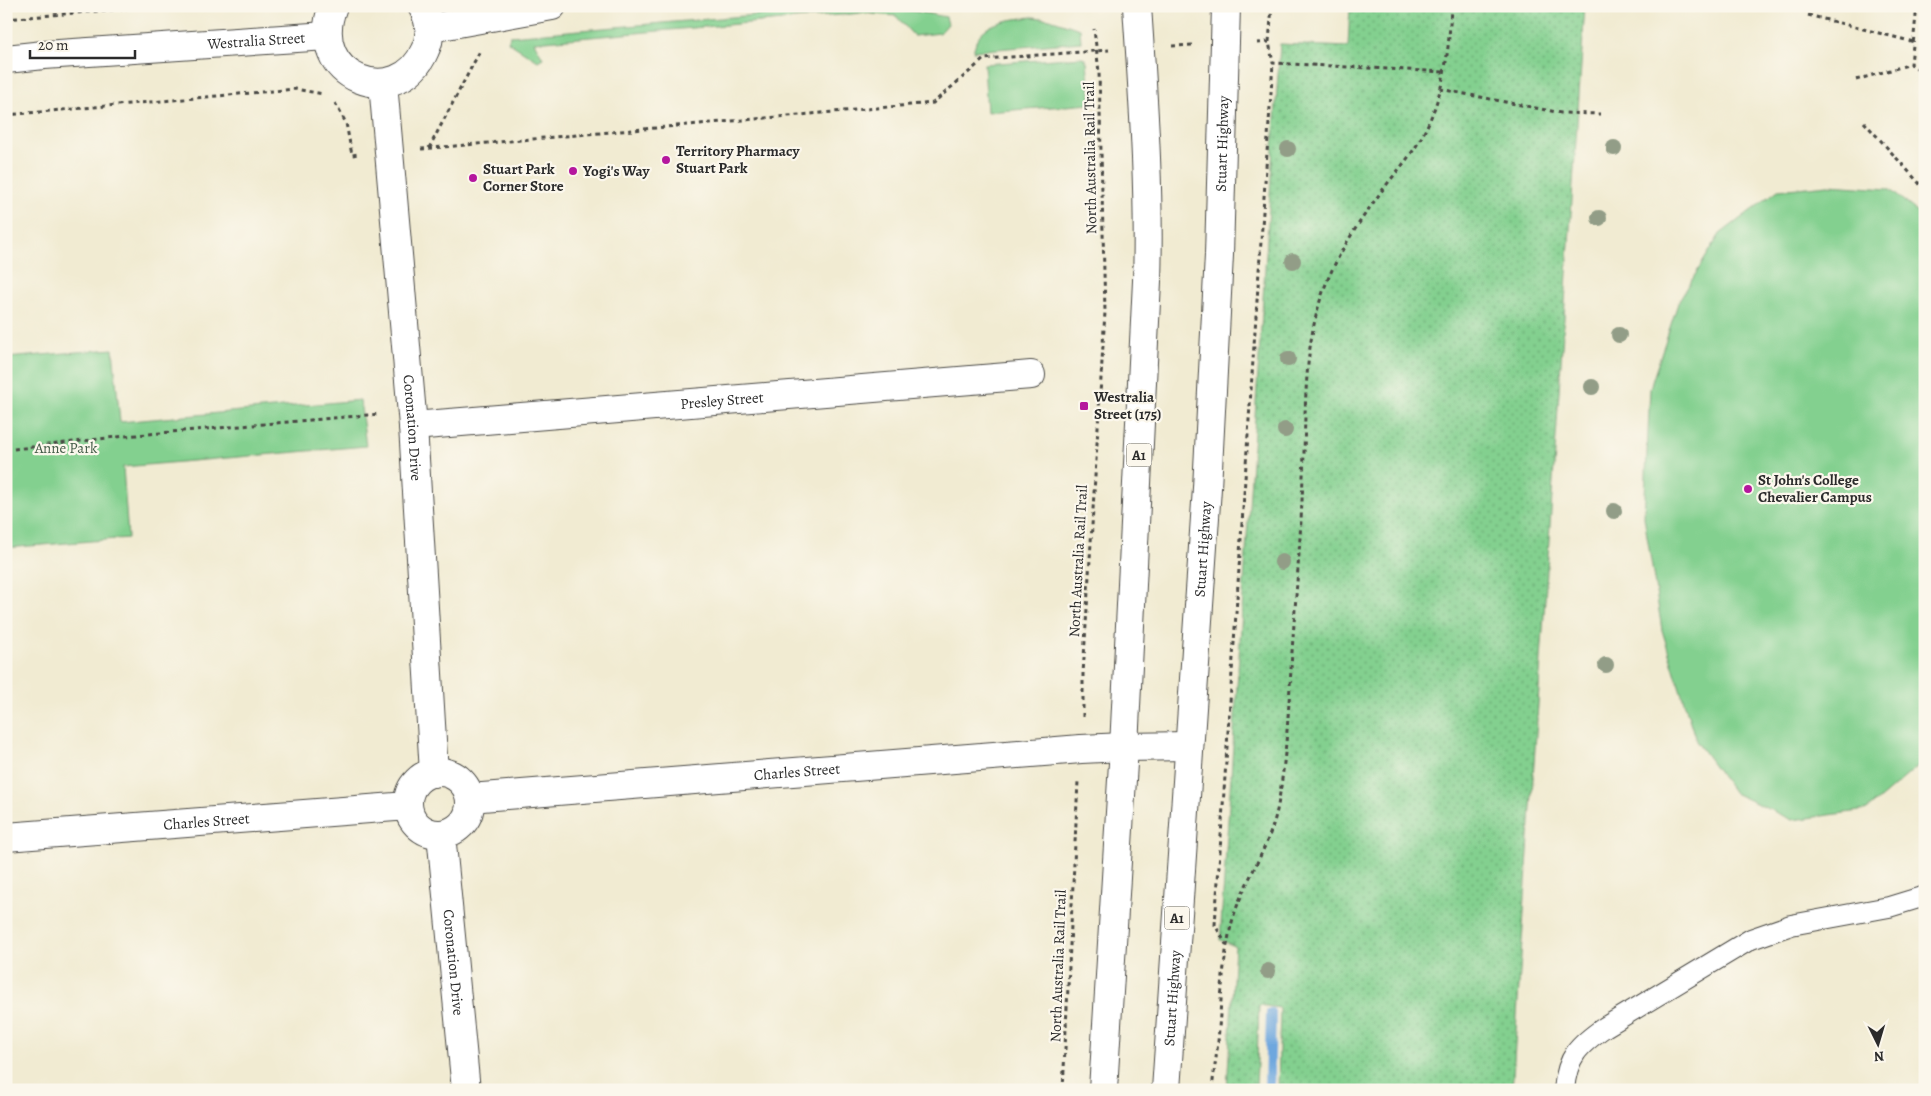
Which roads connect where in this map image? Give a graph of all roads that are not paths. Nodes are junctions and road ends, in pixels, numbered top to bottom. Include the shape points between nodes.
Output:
1 (333, 6) edge
2 (552, 6) edge
3 (1137, 6) edge
4 (1226, 6) edge
5 (426, 17) edge
6 (327, 36) junction
7 (6, 60) edge
8 (383, 83) junction
9 (1031, 375) dead end
10 (411, 418) junction
11 (1189, 746) junction
12 (1124, 748) junction
13 (434, 773) junction
14 (470, 798) junction
15 (408, 806) junction
16 (441, 834) junction
17 (6, 837) edge
18 (1925, 896) edge
19 (466, 1090) edge
20 (1103, 1090) edge
21 (1166, 1090) edge
22 (1564, 1090) edge

1 - 6 main road
2 - 5 main road via 477,20
3 - 12 main road, A1 via 1149,227
4 - 11 main road, Stuart Highway / A1 via 1219,255
5 - 8 main road via 428,44 422,58 399,79
6 - 7 main road, Westralia Street
6 - 8 main road via 339,65 352,76
8 - 10 main road, Coronation Drive
9 - 10 main road, Presley Street
10 - 13 main road, Coronation Drive
11 - 12 main road, Charles Street
11 - 21 main road, Stuart Highway / A1
12 - 14 main road, Charles Street
12 - 20 main road, A1
13 - 14 main road via 453,775 461,781
13 - 15 main road via 425,776 412,788
14 - 16 main road via 464,822
15 - 16 main road via 423,830
15 - 17 main road, Charles Street
16 - 19 main road, Coronation Drive
18 - 22 lane via 1889,907 1777,929 1739,945 1587,1039 1567,1068

